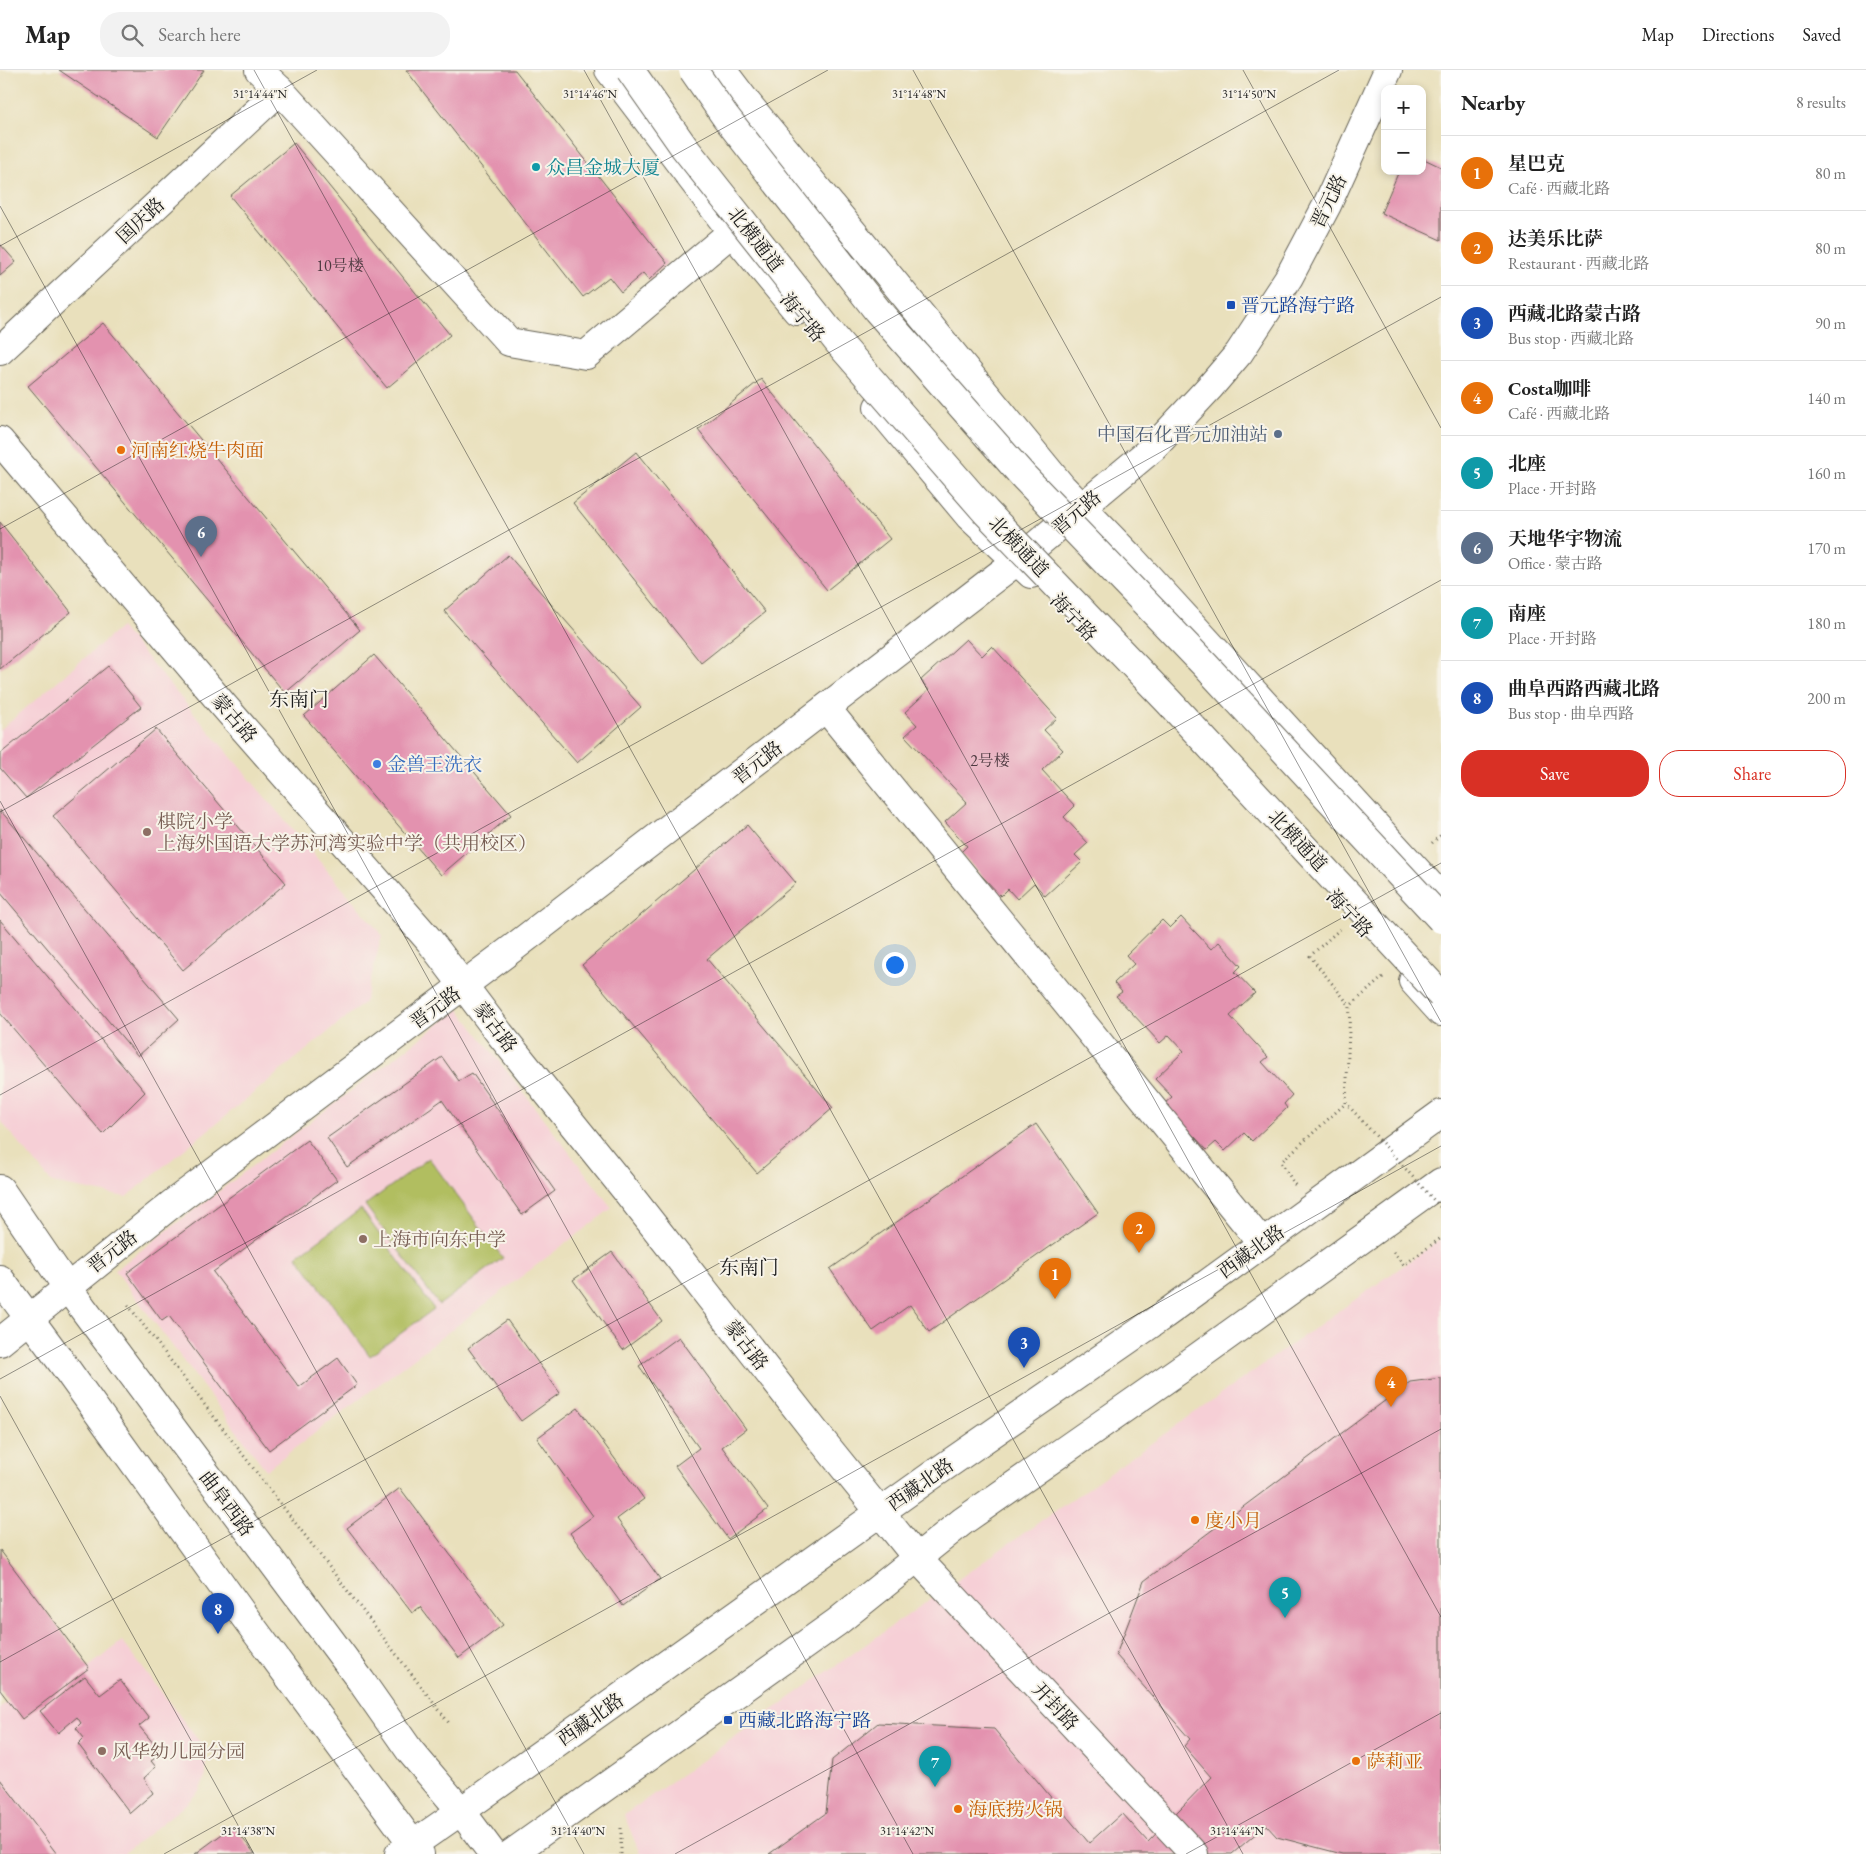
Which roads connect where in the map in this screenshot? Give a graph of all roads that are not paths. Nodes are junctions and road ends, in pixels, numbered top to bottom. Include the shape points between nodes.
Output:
1 (259, 70) edge
2 (609, 70) edge
3 (630, 70) edge
4 (693, 70) edge
5 (722, 70) edge
6 (1388, 70) edge
7 (280, 90) junction
8 (732, 232) junction
9 (0, 351) edge
10 (0, 441) edge
11 (1082, 508) junction
12 (1017, 561) junction
13 (826, 708) junction
14 (1441, 897) edge
15 (1441, 919) edge
16 (464, 985) junction
17 (1441, 995) edge
18 (1441, 1012) edge
19 (1441, 1114) edge
20 (1441, 1182) edge
21 (0, 1189) edge
22 (1262, 1243) junction
23 (0, 1279) edge
24 (67, 1287) junction
25 (30, 1318) junction
26 (0, 1342) edge
27 (880, 1513) junction
28 (917, 1558) junction
29 (461, 1811) junction
30 (411, 1851) edge
31 (493, 1854) edge
32 (511, 1854) edge
33 (1194, 1854) edge

1 - 7 main road
2 - 8 main road, 海宁路
3 - 17 main road, 北横通道, bridge via 684,147 838,342 980,504
4 - 15 main road, bridge via 877,310 1024,477 1205,665
5 - 11 main road via 1039,461
6 - 11 main road, 晋元路 via 1327,205 1289,278 1262,320 1210,387 1154,447
7 - 8 main road via 509,342 586,355
7 - 9 main road, 国庆路
8 - 12 main road, 海宁路 via 968,516
10 - 16 main road, 蒙古路 via 224,706 429,940
11 - 12 main road, 晋元路
11 - 14 main road
12 - 13 main road, 晋元路
12 - 18 main road, 海宁路 via 1064,605
13 - 16 main road, 晋元路
13 - 22 main road
16 - 24 main road, 晋元路 via 252,1142
16 - 27 main road, 蒙古路
19 - 22 main road, 西藏北路
20 - 28 main road via 963,1521
21 - 24 main road, 曲阜西路
22 - 27 main road, 西藏北路 via 1164,1316
23 - 25 main road
24 - 25 main road, 晋元路
24 - 29 main road, 曲阜西路 via 410,1751
25 - 26 main road, 晋元路
25 - 30 main road
27 - 28 main road, 蒙古路
27 - 29 main road, 西藏北路
28 - 32 main road via 837,1622
28 - 33 main road, 开封路
29 - 30 main road, 西藏北路
29 - 31 main road, 曲阜西路

